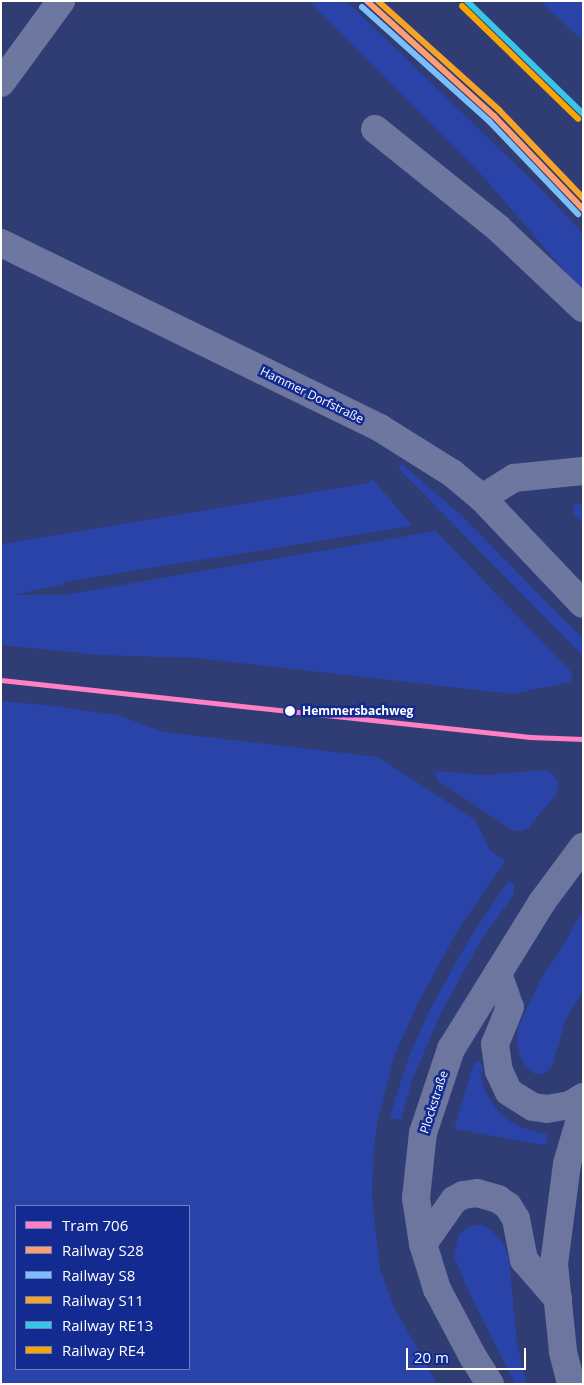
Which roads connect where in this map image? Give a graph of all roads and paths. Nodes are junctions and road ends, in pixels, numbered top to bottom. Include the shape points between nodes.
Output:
1 (61, 1) edge
2 (1, 83) edge
3 (375, 129) dead end
4 (1, 243) edge
5 (583, 308) edge
6 (583, 470) edge
7 (482, 498) junction
8 (583, 604) edge
9 (583, 847) edge
10 (498, 973) junction
11 (583, 1098) edge
12 (583, 1109) edge
13 (423, 1244) junction
14 (558, 1299) junction
15 (490, 1384) edge
16 (571, 1384) edge

1 - 2 street
3 - 5 street via 498,228
4 - 7 street, Hammer Dorfstraße via 380,428 452,473
6 - 7 street via 514,478
7 - 8 street, Hammer Dorfstraße
9 - 10 main road, Plockstraße via 542,902
10 - 11 main road via 510,1007 495,1044 499,1071 509,1092 533,1107 547,1109 570,1105
10 - 13 main road, Plockstraße via 451,1049 423,1133 416,1198
12 - 14 main road via 568,1164 554,1264
13 - 14 main road via 454,1200 477,1193 498,1199 508,1206 516,1219 524,1260
13 - 15 main road, Plockstraße via 437,1289
14 - 16 main road via 563,1351

